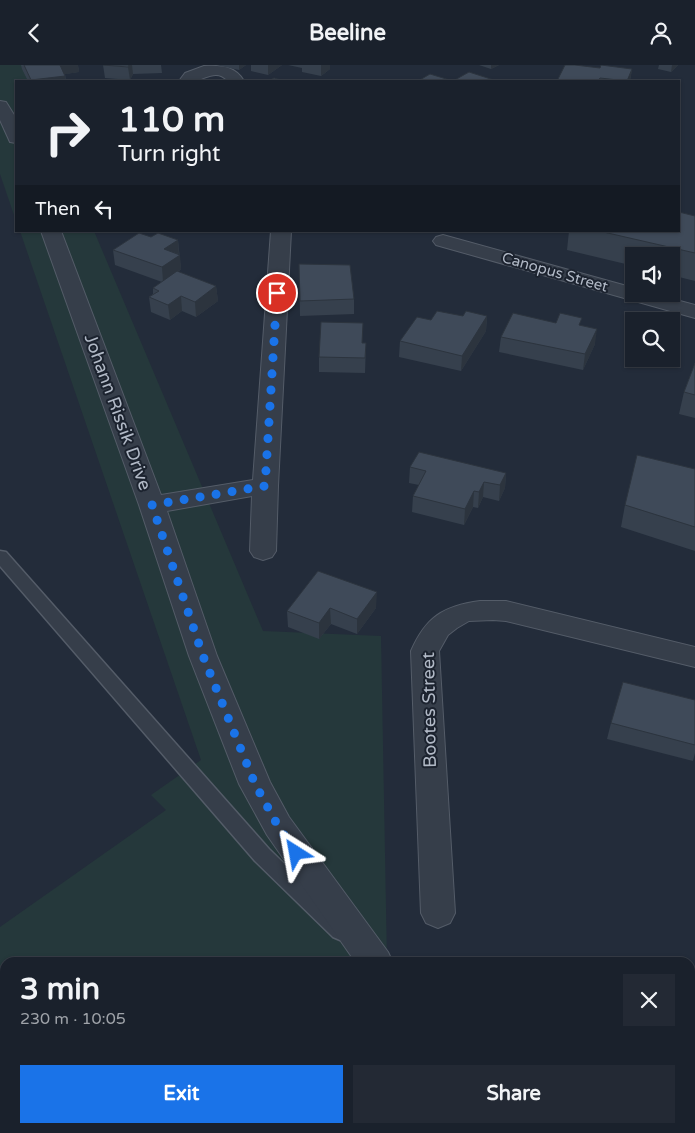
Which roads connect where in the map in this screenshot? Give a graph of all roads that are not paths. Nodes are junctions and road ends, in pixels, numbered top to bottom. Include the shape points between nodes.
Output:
1 (188, 80) edge
2 (241, 80) edge
3 (0, 106) edge
4 (15, 135) edge
5 (51, 232) edge
6 (281, 232) edge
7 (443, 241) dead end
8 (695, 312) edge
9 (265, 486) junction
10 (152, 505) junction
11 (264, 551) dead end
12 (0, 556) edge
13 (695, 657) edge
14 (438, 913) dead end
15 (368, 957) edge
16 (371, 957) edge

1 - 2 street via 195,74 209,71 230,74
3 - 4 street
5 - 10 street, Johann Rissik Drive
6 - 9 street
7 - 8 street, Canopus Street
9 - 10 street
9 - 11 street
10 - 16 street, Johann Rissik Drive via 203,656 255,784 278,826
12 - 15 lane via 262,855
13 - 14 street, Bootes Street via 506,611 474,610 443,623 429,639 425,651

